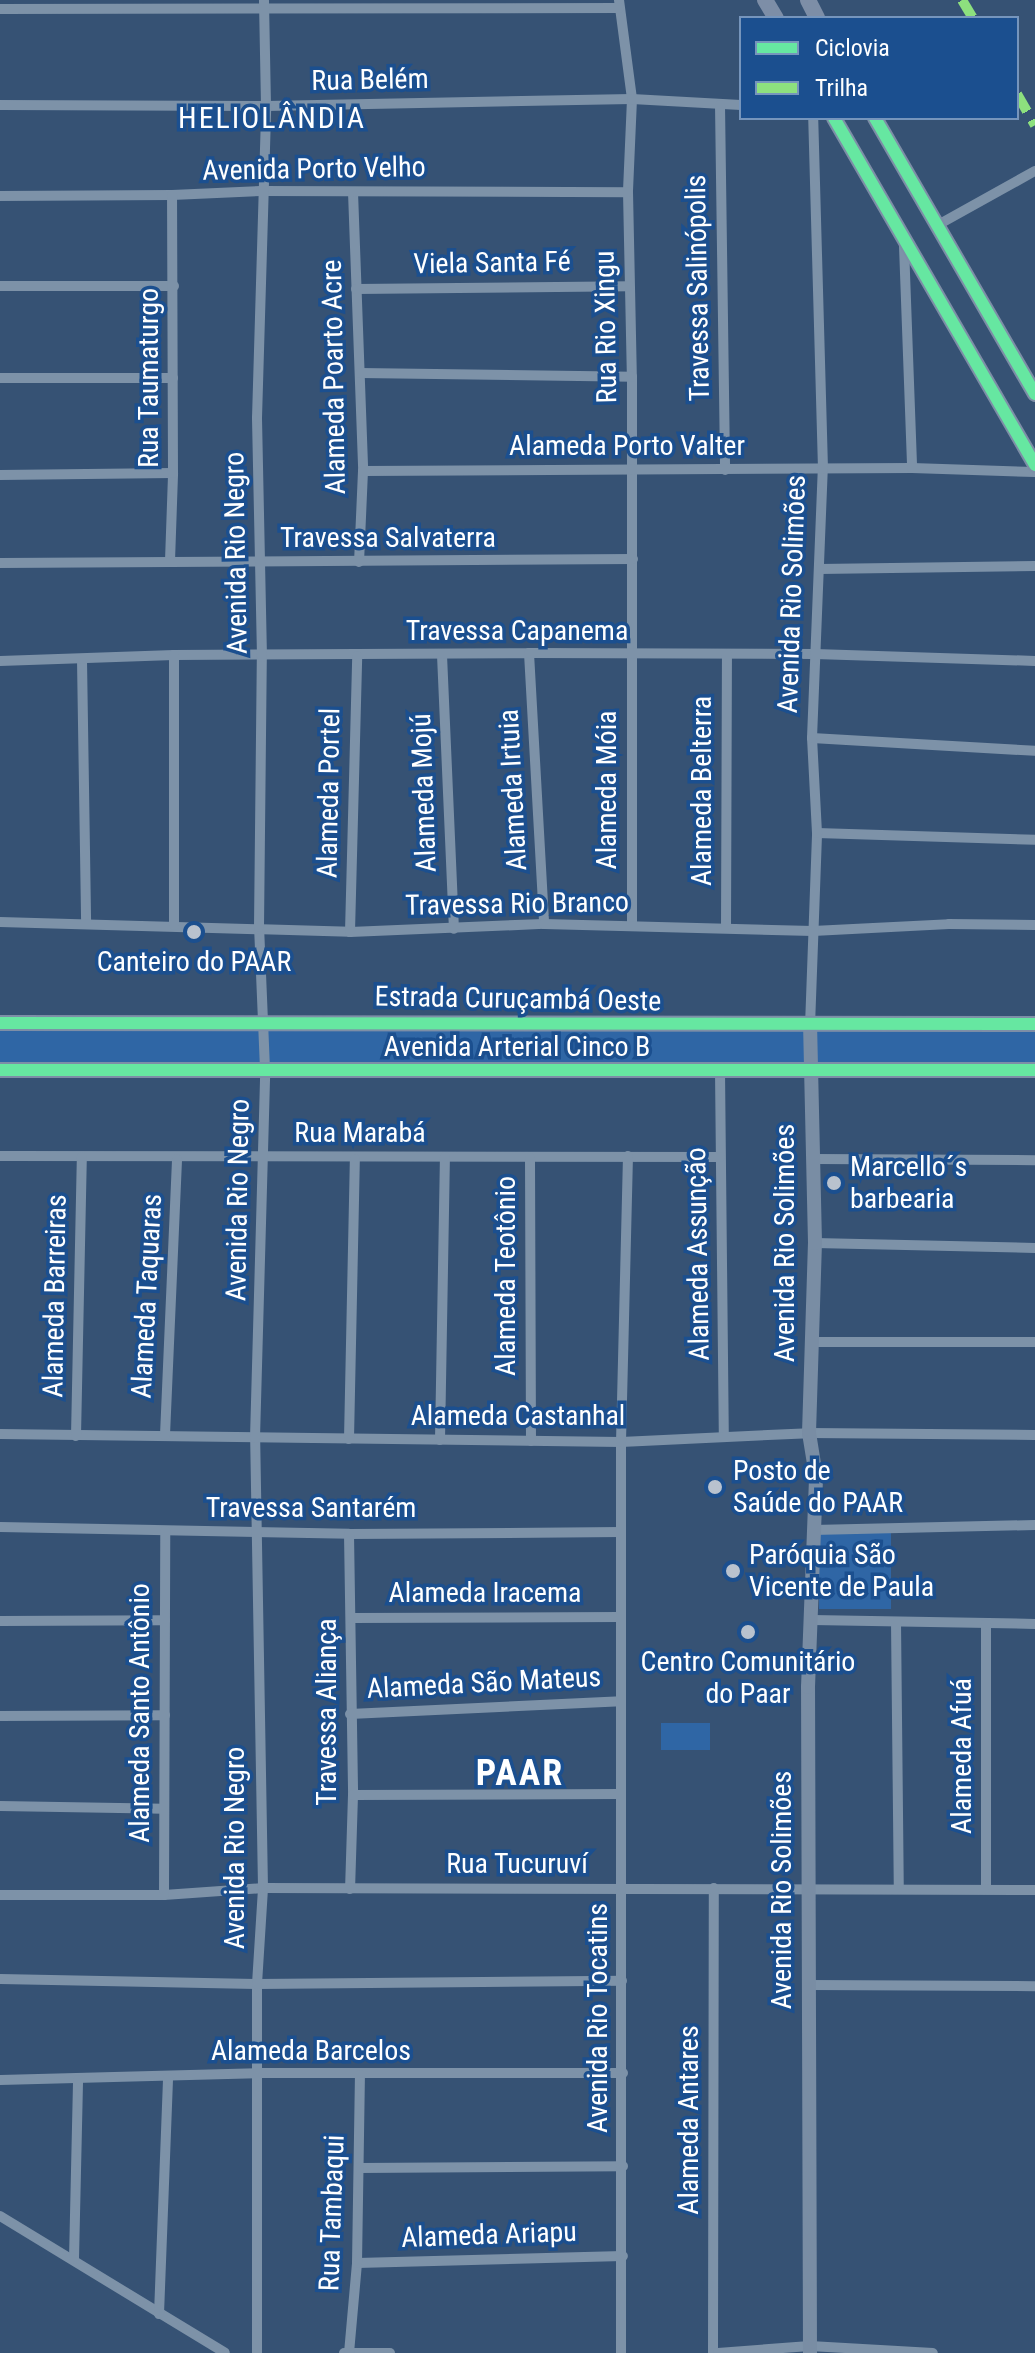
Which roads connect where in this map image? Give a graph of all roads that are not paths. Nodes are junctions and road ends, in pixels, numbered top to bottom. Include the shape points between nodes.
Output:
1 (358, 3) edge
2 (448, 3) edge
3 (170, 4) edge
4 (264, 4) edge
5 (541, 4) edge
6 (619, 4) edge
7 (0, 9) edge
8 (632, 99) junction
9 (0, 105) edge
10 (720, 105) junction
11 (739, 105) edge
12 (266, 106) junction
13 (813, 120) edge
14 (835, 120) edge
15 (876, 120) edge
16 (1035, 171) edge
17 (261, 191) junction
18 (353, 192) junction
19 (628, 192) junction
20 (172, 195) junction
21 (0, 196) edge
22 (936, 226) junction
23 (904, 240) junction
24 (0, 286) edge
25 (174, 286) junction
26 (629, 286) junction
27 (356, 289) junction
28 (360, 373) junction
29 (632, 377) junction
30 (0, 378) edge
31 (173, 378) junction
32 (1035, 394) edge
33 (1035, 465) edge
34 (912, 468) junction
35 (823, 469) junction
36 (631, 470) junction
37 (725, 470) junction
38 (363, 471) junction
39 (1035, 472) edge
40 (173, 473) junction
41 (0, 475) edge
42 (633, 559) junction
43 (170, 561) junction
44 (359, 562) junction
45 (0, 563) edge
46 (260, 563) junction
47 (1035, 566) edge
48 (819, 569) junction
49 (529, 653) junction
50 (630, 654) junction
51 (727, 654) junction
52 (815, 654) junction
53 (174, 655) junction
54 (442, 655) junction
55 (357, 656) junction
56 (262, 657) junction
57 (82, 660) junction
58 (0, 661) edge
59 (1035, 661) edge
60 (812, 738) junction
61 (1035, 751) edge
62 (817, 833) junction
63 (1035, 840) edge
64 (0, 922) edge
65 (86, 923) junction
66 (544, 924) junction
67 (174, 925) junction
68 (632, 925) junction
69 (1035, 925) edge
70 (259, 927) junction
71 (726, 928) junction
72 (454, 929) junction
73 (813, 931) junction
74 (350, 932) junction
75 (264, 1021) junction
76 (0, 1023) edge
77 (1035, 1024) edge
78 (810, 1026) junction
79 (0, 1070) edge
80 (810, 1070) junction
81 (1035, 1070) edge
82 (720, 1071) junction
83 (265, 1072) junction
84 (0, 1156) edge
85 (628, 1156) junction
86 (82, 1157) junction
87 (264, 1157) junction
88 (445, 1157) junction
89 (720, 1157) junction
90 (530, 1158) junction
91 (177, 1159) junction
92 (355, 1159) junction
93 (813, 1159) junction
94 (1035, 1160) edge
95 (815, 1243) junction
96 (1035, 1248) edge
97 (813, 1342) junction
98 (1035, 1342) edge
99 (809, 1433) junction
100 (0, 1434) edge
101 (165, 1435) junction
102 (1035, 1435) edge
103 (76, 1436) junction
104 (724, 1436) junction
105 (255, 1438) junction
106 (349, 1439) junction
107 (440, 1440) junction
108 (531, 1441) junction
109 (621, 1442) junction
110 (1035, 1525) edge
111 (0, 1527) edge
112 (813, 1530) junction
113 (165, 1531) junction
114 (255, 1532) junction
115 (621, 1532) junction
116 (349, 1534) junction
117 (620, 1617) junction
118 (351, 1618) junction
119 (165, 1620) junction
120 (812, 1620) junction
121 (0, 1621) edge
122 (896, 1622) junction
123 (986, 1624) junction
124 (1035, 1624) edge
125 (621, 1701) junction
126 (350, 1714) junction
127 (165, 1715) junction
128 (0, 1716) edge
129 (621, 1794) junction
130 (353, 1795) junction
131 (0, 1806) edge
132 (164, 1809) junction
133 (899, 1887) junction
134 (263, 1888) junction
135 (621, 1888) junction
136 (714, 1888) junction
137 (350, 1889) junction
138 (986, 1889) junction
139 (811, 1890) junction
140 (1035, 1890) edge
141 (0, 1895) edge
142 (164, 1895) junction
143 (0, 1979) edge
144 (622, 1981) junction
145 (257, 1984) junction
146 (809, 1985) junction
147 (1035, 1986) edge
148 (259, 2073) junction
149 (623, 2073) junction
150 (360, 2075) junction
151 (168, 2078) junction
152 (0, 2080) edge
153 (78, 2080) junction
154 (623, 2166) junction
155 (359, 2168) junction
156 (0, 2216) edge
157 (623, 2256) junction
158 (74, 2259) junction
159 (357, 2263) junction
160 (159, 2314) junction
161 (810, 2350) edge
162 (225, 2353) edge
163 (257, 2353) edge
164 (346, 2353) edge
165 (390, 2353) edge
166 (621, 2353) edge
167 (716, 2353) edge
168 (933, 2353) edge

1 - 2 street
1 - 4 street
2 - 5 street
3 - 4 street
3 - 7 street
4 - 12 street, Avenida Rio Negro
5 - 6 street
6 - 8 street, Rua Rio Xingu
8 - 10 street, Rua Belém
8 - 12 street, Rua Belém
8 - 19 street, Rua Rio Xingu
9 - 12 street, Rua Belém
10 - 11 street, Rua Belém
10 - 37 street, Travessa Salinópolis
12 - 17 street, Avenida Rio Negro
13 - 35 street, Avenida Rio Solimões
14 - 23 main road
15 - 22 main road
16 - 22 street
17 - 18 street, Avenida Porto Velho
17 - 20 street, Avenida Porto Velho
17 - 46 street, Avenida Rio Negro
18 - 19 street, Avenida Porto Velho
18 - 27 street, Alameda Poarto Acre
19 - 26 street, Rua Rio Xingu
20 - 21 street, Avenida Porto Velho
20 - 25 street, Rua Taumaturgo
22 - 32 main road
23 - 33 main road
23 - 34 street
24 - 25 street
25 - 31 street, Rua Taumaturgo
26 - 27 street, Viela Santa Fé
26 - 29 street, Rua Rio Xingu
27 - 28 street, Alameda Poarto Acre
28 - 29 street
28 - 38 street, Alameda Poarto Acre
29 - 36 street, Rua Rio Xingu
30 - 31 street
31 - 40 street, Rua Taumaturgo
34 - 35 street, Alameda Porto Valter
34 - 39 street, Alameda Porto Valter
35 - 37 street, Alameda Porto Valter
35 - 48 street, Avenida Rio Solimões
36 - 37 street, Alameda Porto Valter
36 - 38 street, Alameda Porto Valter
36 - 42 street, Rua Rio Xingu
38 - 44 street, Alameda Poarto Acre
40 - 41 street
40 - 43 street, Rua Taumaturgo
42 - 44 street, Travessa Salvaterra
42 - 50 street, Rua Rio Xingu
43 - 45 street, Travessa Salvaterra
43 - 46 street, Travessa Salvaterra
44 - 46 street, Travessa Salvaterra
46 - 56 street, Avenida Rio Negro
47 - 48 street
48 - 52 street, Avenida Rio Solimões
49 - 50 street, Travessa Capanema
49 - 54 street, Travessa Capanema
49 - 66 street, Alameda Irtuia
50 - 51 street, Travessa Capanema
50 - 68 street, Alameda Móia
51 - 52 street, Travessa Capanema
51 - 71 street, Alameda Belterra
52 - 59 street, Travessa Capanema
52 - 60 street, Avenida Rio Solimões
53 - 56 street, Travessa Capanema
53 - 57 street, Travessa Capanema
53 - 67 street
54 - 55 street, Travessa Capanema
54 - 72 street, Alameda Mojú
55 - 56 street, Travessa Capanema
55 - 74 street, Alameda Portel
56 - 70 street, Avenida Rio Negro
57 - 58 street, Travessa Capanema
57 - 65 street
60 - 61 street
60 - 62 street, Avenida Rio Solimões
62 - 63 street
62 - 73 street, Avenida Rio Solimões
64 - 65 street, Travessa Rio Branco
65 - 67 street, Travessa Rio Branco
66 - 68 street, Travessa Rio Branco
66 - 72 street, Travessa Rio Branco
67 - 70 street, Travessa Rio Branco
68 - 71 street, Travessa Rio Branco
69 - 73 street, Travessa Rio Branco
70 - 74 street, Travessa Rio Branco
70 - 75 street, Avenida Rio Negro
71 - 73 street, Travessa Rio Branco
72 - 74 street, Travessa Rio Branco
73 - 78 street, Avenida Rio Solimões
75 - 76 main road, Estrada Curuçambá Oeste
75 - 78 main road, Estrada Curuçambá Oeste
75 - 83 street, Avenida Rio Negro
77 - 78 main road, Estrada Curuçambá Oeste
78 - 80 main road, Avenida Rio Solimões
79 - 83 main road, Avenida Arterial Cinco B
80 - 81 main road, Avenida Arterial Cinco B
80 - 82 main road, Avenida Arterial Cinco B
80 - 93 main road, Avenida Rio Solimões
82 - 83 main road, Avenida Arterial Cinco B
82 - 89 street, Alameda Assunção
83 - 87 street, Avenida Rio Negro
84 - 86 street, Rua Marabá
85 - 89 street, Rua Marabá
85 - 90 street, Rua Marabá
85 - 109 street, Avenida Rio Tocatins
86 - 91 street, Rua Marabá
86 - 103 street, Alameda Barreiras
87 - 91 street, Rua Marabá
87 - 92 street, Rua Marabá
87 - 105 street, Avenida Rio Negro
88 - 90 street, Rua Marabá
88 - 92 street, Rua Marabá
88 - 107 street
89 - 104 street, Alameda Assunção
90 - 108 street, Alameda Teotônio
91 - 101 street, Alameda Taquaras
92 - 106 street
93 - 94 street
93 - 95 main road, Avenida Rio Solimões
95 - 96 street
95 - 97 main road, Avenida Rio Solimões
97 - 98 street
97 - 99 main road, Avenida Rio Solimões
99 - 102 street, Alameda Castanhal
99 - 104 street, Alameda Castanhal
99 - 112 main road, Avenida Rio Solimões via 816,1476
100 - 103 street, Alameda Castanhal
101 - 103 street, Alameda Castanhal
101 - 105 street, Alameda Castanhal
104 - 109 street, Alameda Castanhal
105 - 106 street, Alameda Castanhal
105 - 114 street, Avenida Rio Negro
106 - 107 street, Alameda Castanhal
107 - 108 street, Alameda Castanhal
108 - 109 street, Alameda Castanhal
109 - 115 street, Avenida Rio Tocatins
110 - 112 street
111 - 113 street, Travessa Santarém
112 - 120 main road, Avenida Rio Solimões
113 - 114 street, Travessa Santarém
113 - 119 street, Alameda Santo Antônio
114 - 116 street, Travessa Santarém
114 - 134 street, Avenida Rio Negro
115 - 116 street, Travessa Santarém
115 - 117 street, Avenida Rio Tocatins
116 - 118 street, Travessa Aliança
117 - 118 street, Alameda Iracema
117 - 125 street, Avenida Rio Tocatins
118 - 126 street, Travessa Aliança
119 - 121 street
119 - 127 street, Alameda Santo Antônio
120 - 122 street
120 - 139 main road, Avenida Rio Solimões
122 - 123 street
122 - 133 street
123 - 124 street
123 - 138 street, Alameda Afuá
125 - 126 street, Alameda São Mateus
125 - 129 street, Avenida Rio Tocatins
126 - 130 street, Travessa Aliança
127 - 128 street
127 - 132 street, Alameda Santo Antônio
129 - 130 street
129 - 135 street, Avenida Rio Tocatins
130 - 137 street, Travessa Aliança
131 - 132 street
132 - 142 street, Alameda Santo Antônio
133 - 138 street, Rua Tucuruví
133 - 139 street, Rua Tucuruví
134 - 137 street, Rua Tucuruví
134 - 142 street, Rua Tucuruví
134 - 145 street, Avenida Rio Negro
135 - 136 street, Rua Tucuruví
135 - 137 street, Rua Tucuruví
135 - 144 street, Avenida Rio Tocatins
136 - 139 street, Rua Tucuruví
136 - 167 street, Alameda Antares
138 - 140 street, Rua Tucuruví
139 - 146 main road, Avenida Rio Solimões
141 - 142 street, Rua Tucuruví
143 - 145 street
144 - 145 street
144 - 149 street, Avenida Rio Tocatins
145 - 148 street, Avenida Rio Negro
146 - 147 street
146 - 161 main road, Avenida Rio Solimões
148 - 150 street, Alameda Barcelos
148 - 151 street, Alameda Barcelos
148 - 163 street, Avenida Rio Negro
149 - 150 street, Alameda Barcelos
149 - 154 street, Avenida Rio Tocatins
150 - 155 street, Rua Tambaqui
151 - 153 street, Alameda Barcelos
151 - 160 street
152 - 153 street, Alameda Barcelos
153 - 158 street
154 - 155 street
154 - 157 street, Avenida Rio Tocatins
155 - 159 street, Rua Tambaqui
156 - 158 street
157 - 159 street, Alameda Ariapu
157 - 166 street, Avenida Rio Tocatins
158 - 160 street
159 - 164 street, Rua Tambaqui
160 - 162 street
161 - 167 street
161 - 168 street
164 - 165 street

